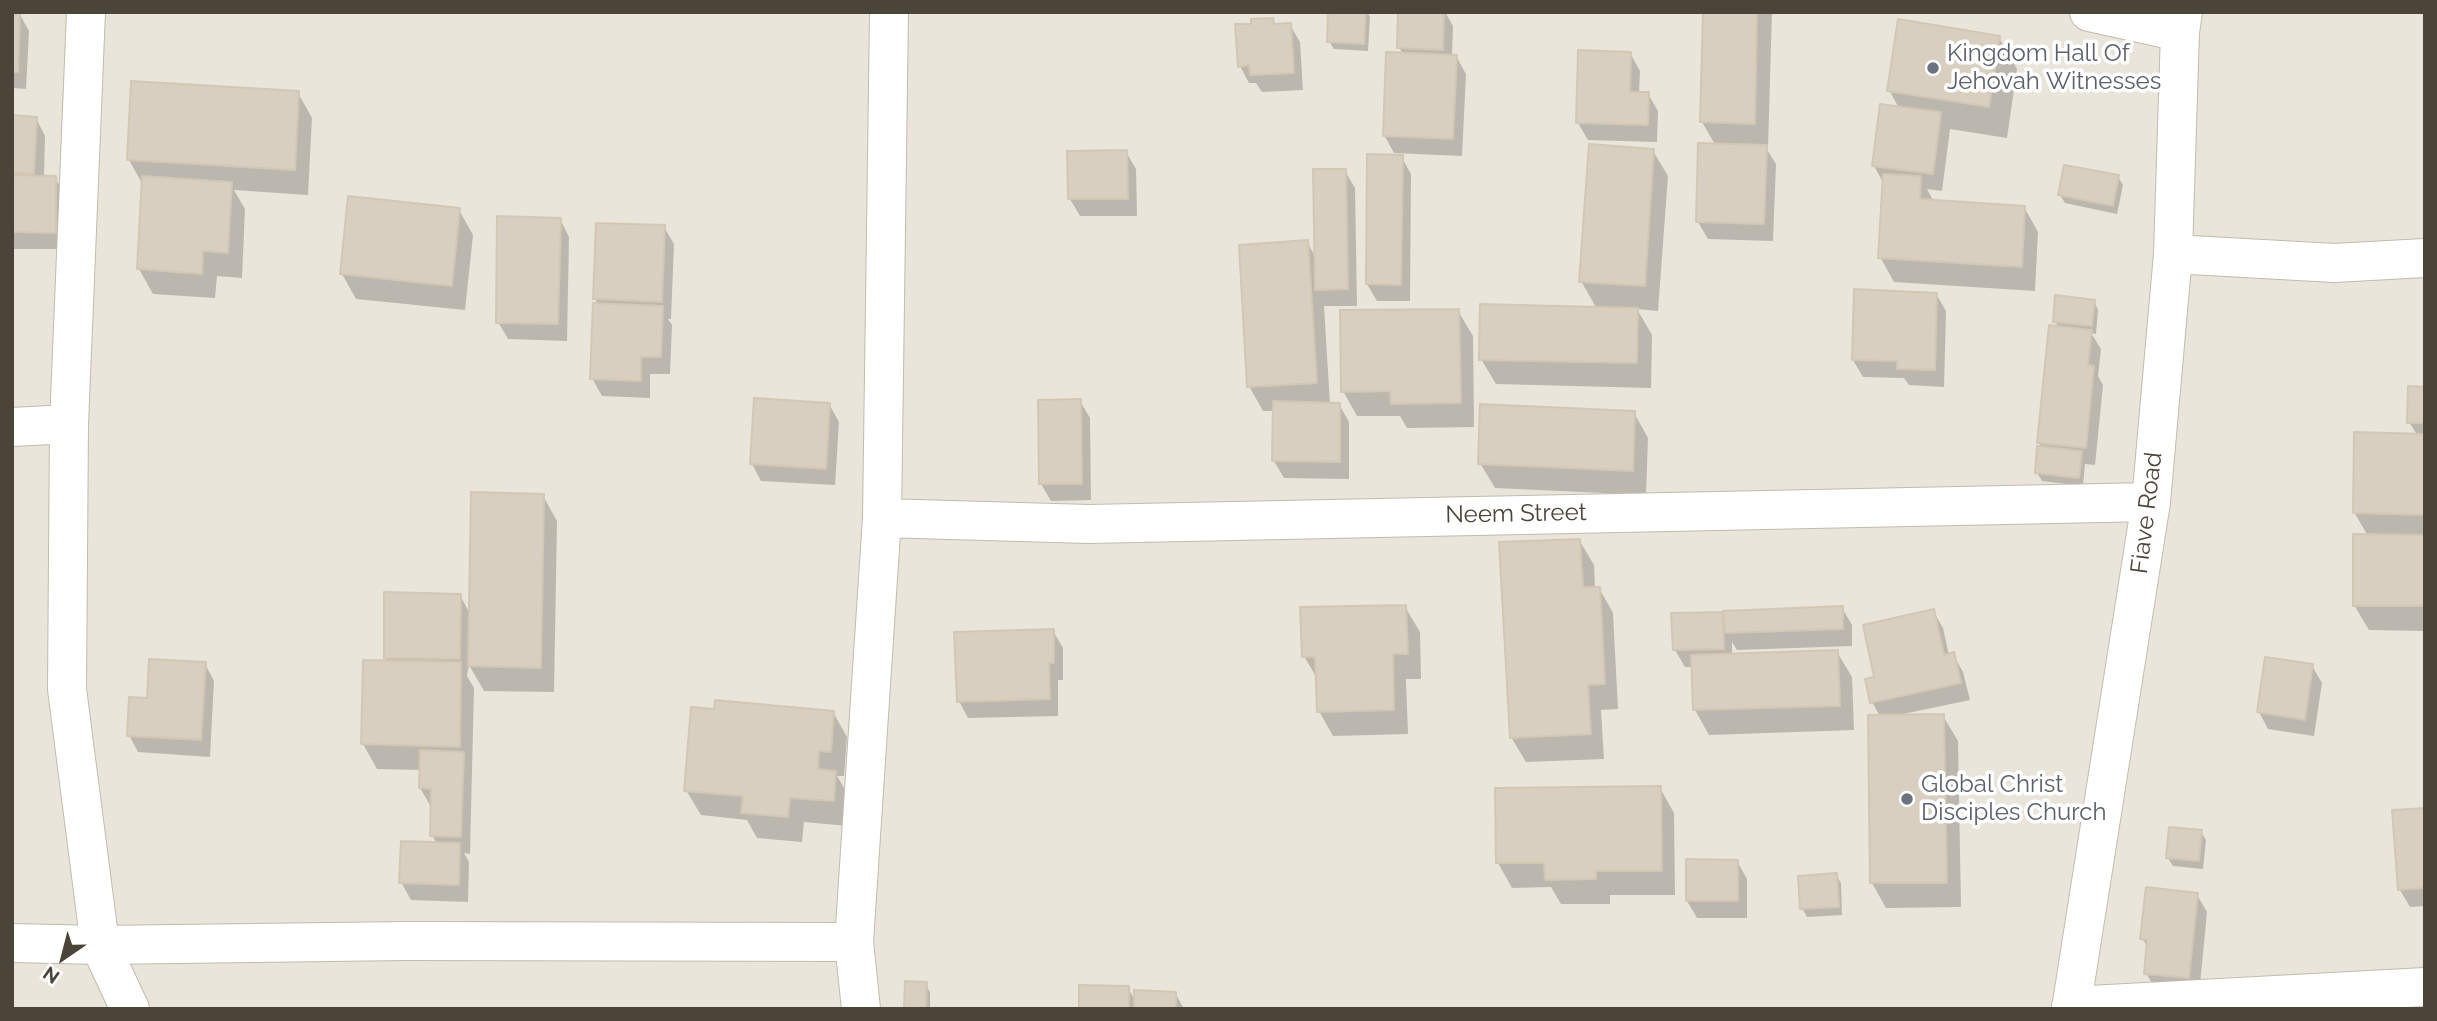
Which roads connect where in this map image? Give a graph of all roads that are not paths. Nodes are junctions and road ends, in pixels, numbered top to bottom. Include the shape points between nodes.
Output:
1 (86, 12) edge
2 (889, 12) edge
3 (2089, 12) edge
4 (2181, 22) edge
5 (2173, 254) junction
6 (2425, 258) edge
7 (69, 424) junction
8 (12, 426) edge
9 (2151, 502) junction
10 (882, 517) junction
11 (854, 942) junction
12 (12, 943) edge
13 (100, 946) junction
14 (2425, 988) edge
15 (2071, 1007) edge
16 (130, 1009) edge
17 (861, 1009) edge

1 - 7 street
2 - 10 street
3 - 4 street
4 - 5 street, Fiave Road
5 - 6 street via 2334,263
5 - 9 street, Fiave Road
7 - 8 street
7 - 13 street via 67,689
9 - 10 street, Neem Street via 1089,524
9 - 15 street, Fiave Road
10 - 11 street
11 - 13 street
11 - 17 street
12 - 13 street
13 - 16 street
14 - 15 street

